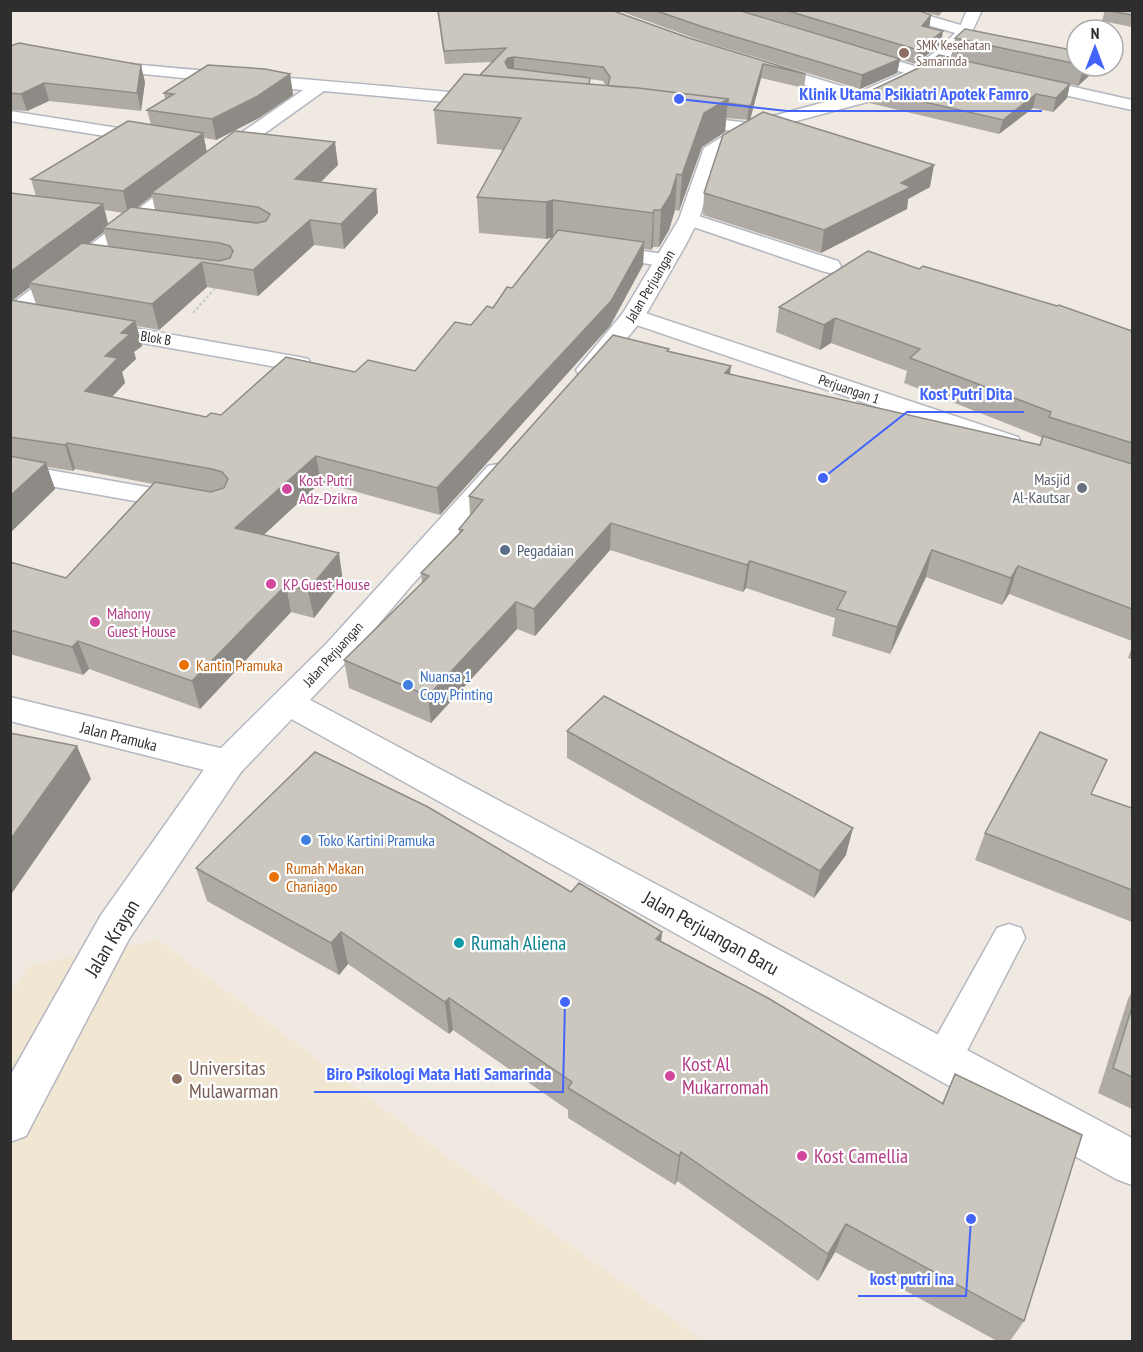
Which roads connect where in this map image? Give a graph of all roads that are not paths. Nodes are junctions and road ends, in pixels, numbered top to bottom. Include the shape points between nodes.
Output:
1 (891, 10) edge
2 (971, 21) edge
3 (839, 48) edge
4 (750, 63) edge
5 (88, 64) edge
6 (935, 66) junction
7 (1010, 78) edge
8 (319, 87) junction
9 (861, 98) junction
10 (503, 102) edge
11 (1132, 105) edge
12 (10, 116) edge
13 (670, 118) edge
14 (749, 129) junction
15 (171, 141) edge
16 (206, 146) dead end
17 (229, 150) junction
18 (689, 219) junction
19 (109, 220) edge
20 (131, 223) junction
21 (164, 227) edge
22 (575, 248) edge
23 (84, 259) junction
24 (664, 260) junction
25 (119, 264) edge
26 (830, 266) dead end
27 (12, 315) edge
28 (633, 316) junction
29 (299, 364) edge
30 (575, 385) edge
31 (1031, 450) edge
32 (512, 456) edge
33 (10, 471) edge
34 (208, 506) edge
35 (289, 703) junction
36 (10, 709) edge
37 (228, 763) junction
38 (1009, 938) dead end
39 (943, 1060) junction
40 (10, 1121) edge
41 (1132, 1163) edge

1 - 2 street
2 - 6 street, Jalan Perjuangan
3 - 6 street
4 - 9 street
5 - 8 street
6 - 9 street, Jalan Perjuangan
7 - 11 street
8 - 10 street
8 - 17 street
9 - 14 street, Jalan Perjuangan
12 - 15 street
13 - 14 street
14 - 18 street, Jalan Perjuangan via 711,152
16 - 17 street
17 - 20 street
18 - 24 street, Jalan Perjuangan
18 - 26 street
19 - 20 street
20 - 21 street
20 - 23 street
22 - 24 street
23 - 25 street
23 - 27 street
24 - 28 street, Jalan Perjuangan
27 - 29 street, Blok B
28 - 30 street, Jalan Perjuangan
28 - 31 street, Perjuangan 1
32 - 35 street, Jalan Perjuangan
33 - 34 street
35 - 37 street, Jalan Perjuangan
35 - 39 street, Jalan Perjuangan Baru
36 - 37 street, Jalan Pramuka
37 - 40 street, Jalan Krayan via 115,927
38 - 39 lane
39 - 41 street, Jalan Perjuangan Baru

